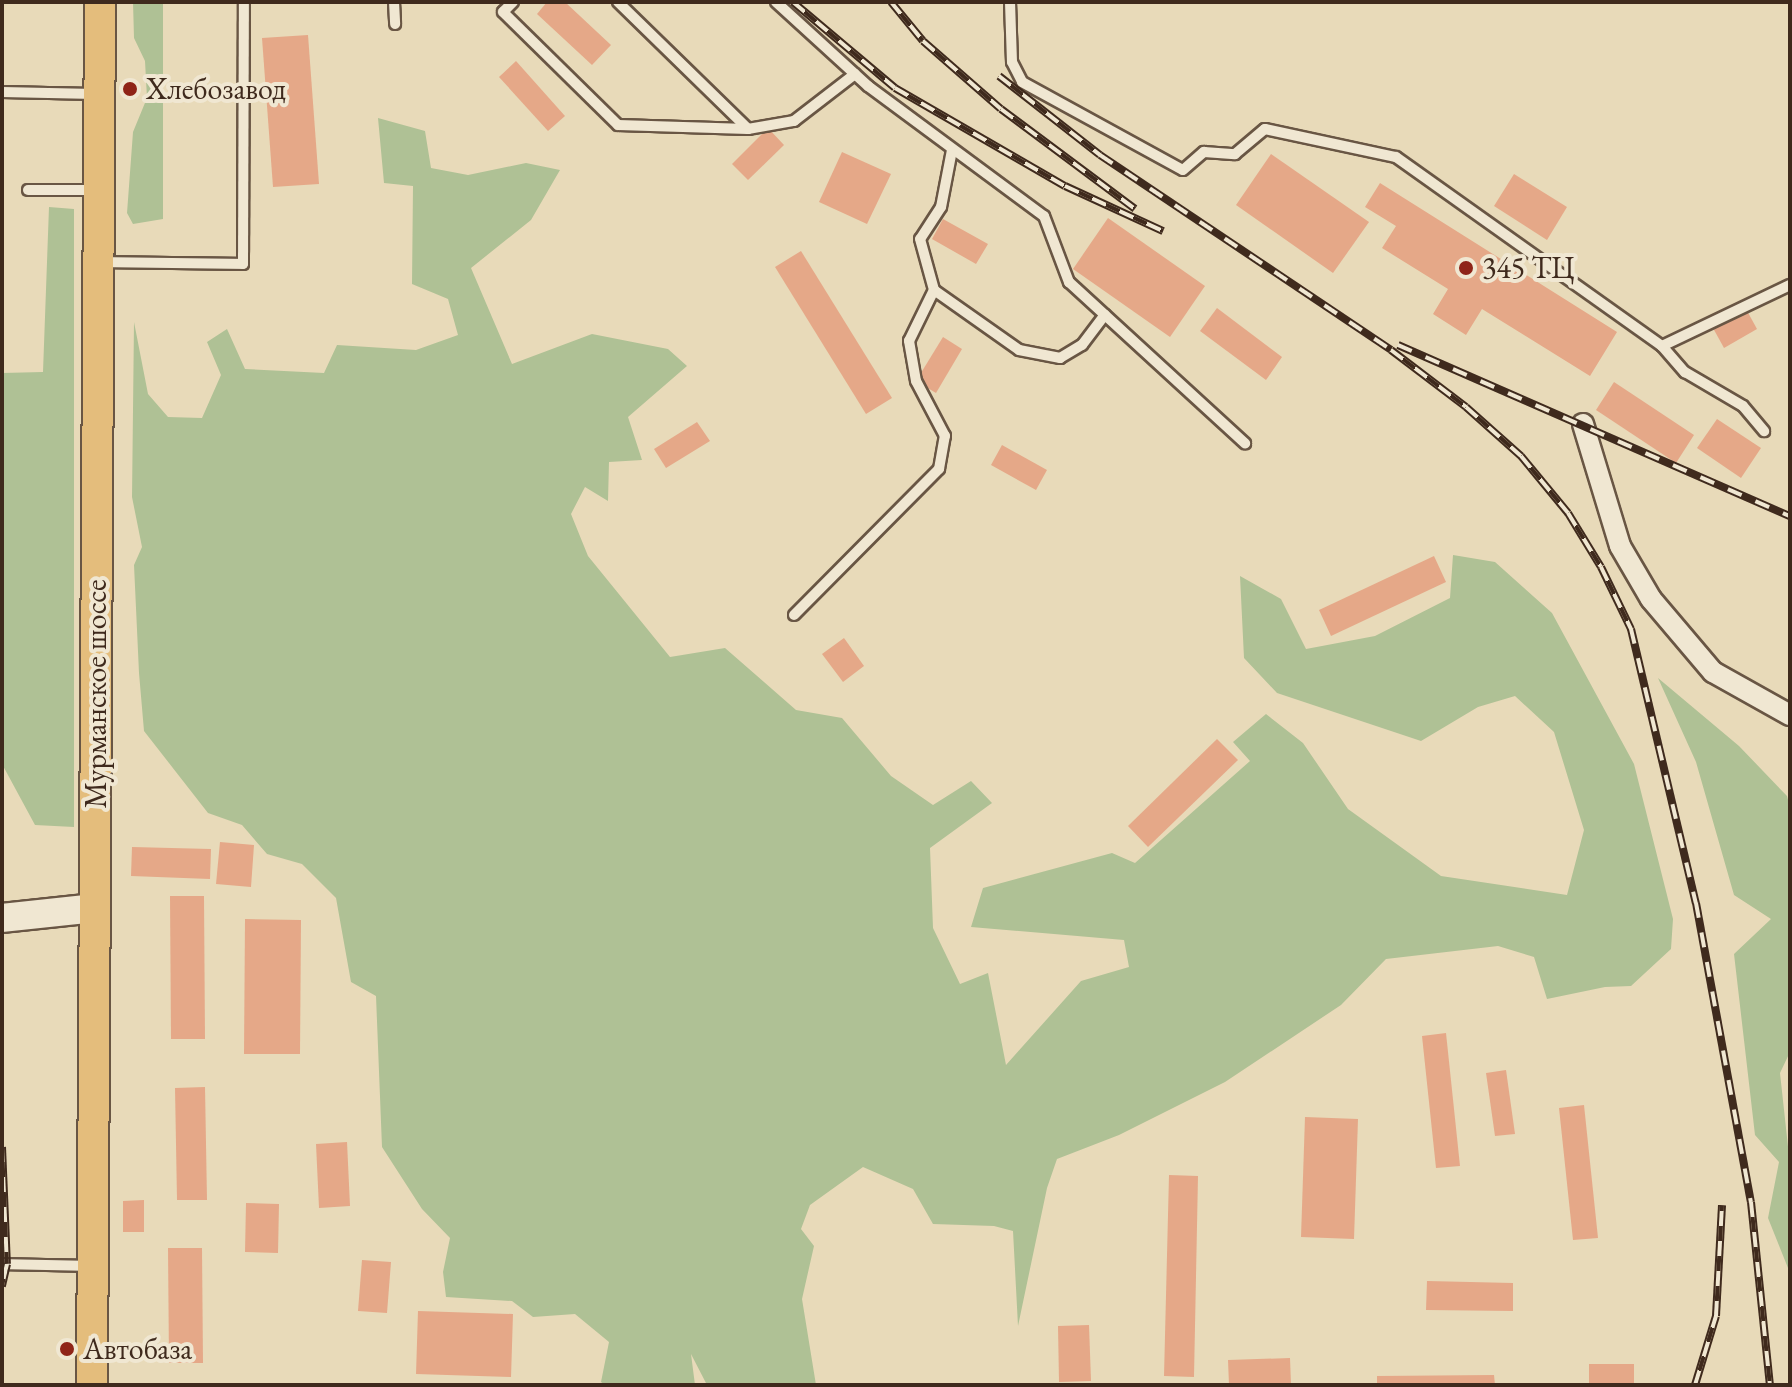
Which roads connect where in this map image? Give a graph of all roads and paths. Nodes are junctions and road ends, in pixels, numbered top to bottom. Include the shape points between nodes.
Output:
1 (100, 2) edge
2 (244, 2) edge
3 (394, 2) edge
4 (513, 2) edge
5 (618, 2) edge
6 (776, 2) edge
7 (1010, 2) edge
8 (395, 24) dead end
9 (855, 74) junction
10 (2, 92) edge
11 (101, 95) junction
12 (748, 129) junction
13 (952, 150) junction
14 (28, 190) dead end
15 (100, 190) junction
16 (99, 262) junction
17 (1790, 285) edge
18 (934, 290) junction
19 (1105, 315) junction
20 (1662, 346) junction
21 (1583, 424) dead end
22 (1764, 431) dead end
23 (1245, 443) dead end
24 (794, 615) dead end
25 (1790, 715) edge
26 (95, 908) junction
27 (2, 918) edge
28 (2, 1264) edge
29 (95, 1266) junction
30 (92, 1385) edge

1 - 11 main road, Мурманское шоссе
2 - 16 lane via 243,264
3 - 8 lane
4 - 12 lane via 503,12 618,125
5 - 12 lane
6 - 9 lane
7 - 20 lane via 1012,62 1022,82 1183,170 1204,152 1235,154 1265,129 1396,157
9 - 12 lane via 794,121
9 - 13 lane
10 - 11 lane
11 - 15 main road, Мурманское шоссе
13 - 18 lane via 941,207 920,239
13 - 19 lane via 1044,216 1069,282
14 - 15 lane
15 - 16 main road, Мурманское шоссе
16 - 26 main road, Мурманское шоссе
17 - 20 lane
18 - 19 lane via 1019,350 1060,358 1082,345
18 - 24 lane via 909,341 916,381 945,436 939,469
19 - 23 lane
20 - 22 lane via 1685,372 1743,406
21 - 25 street via 1620,546 1651,599 1713,672
26 - 27 street
26 - 29 main road, Мурманское шоссе
28 - 29 lane
29 - 30 main road, Мурманское шоссе

